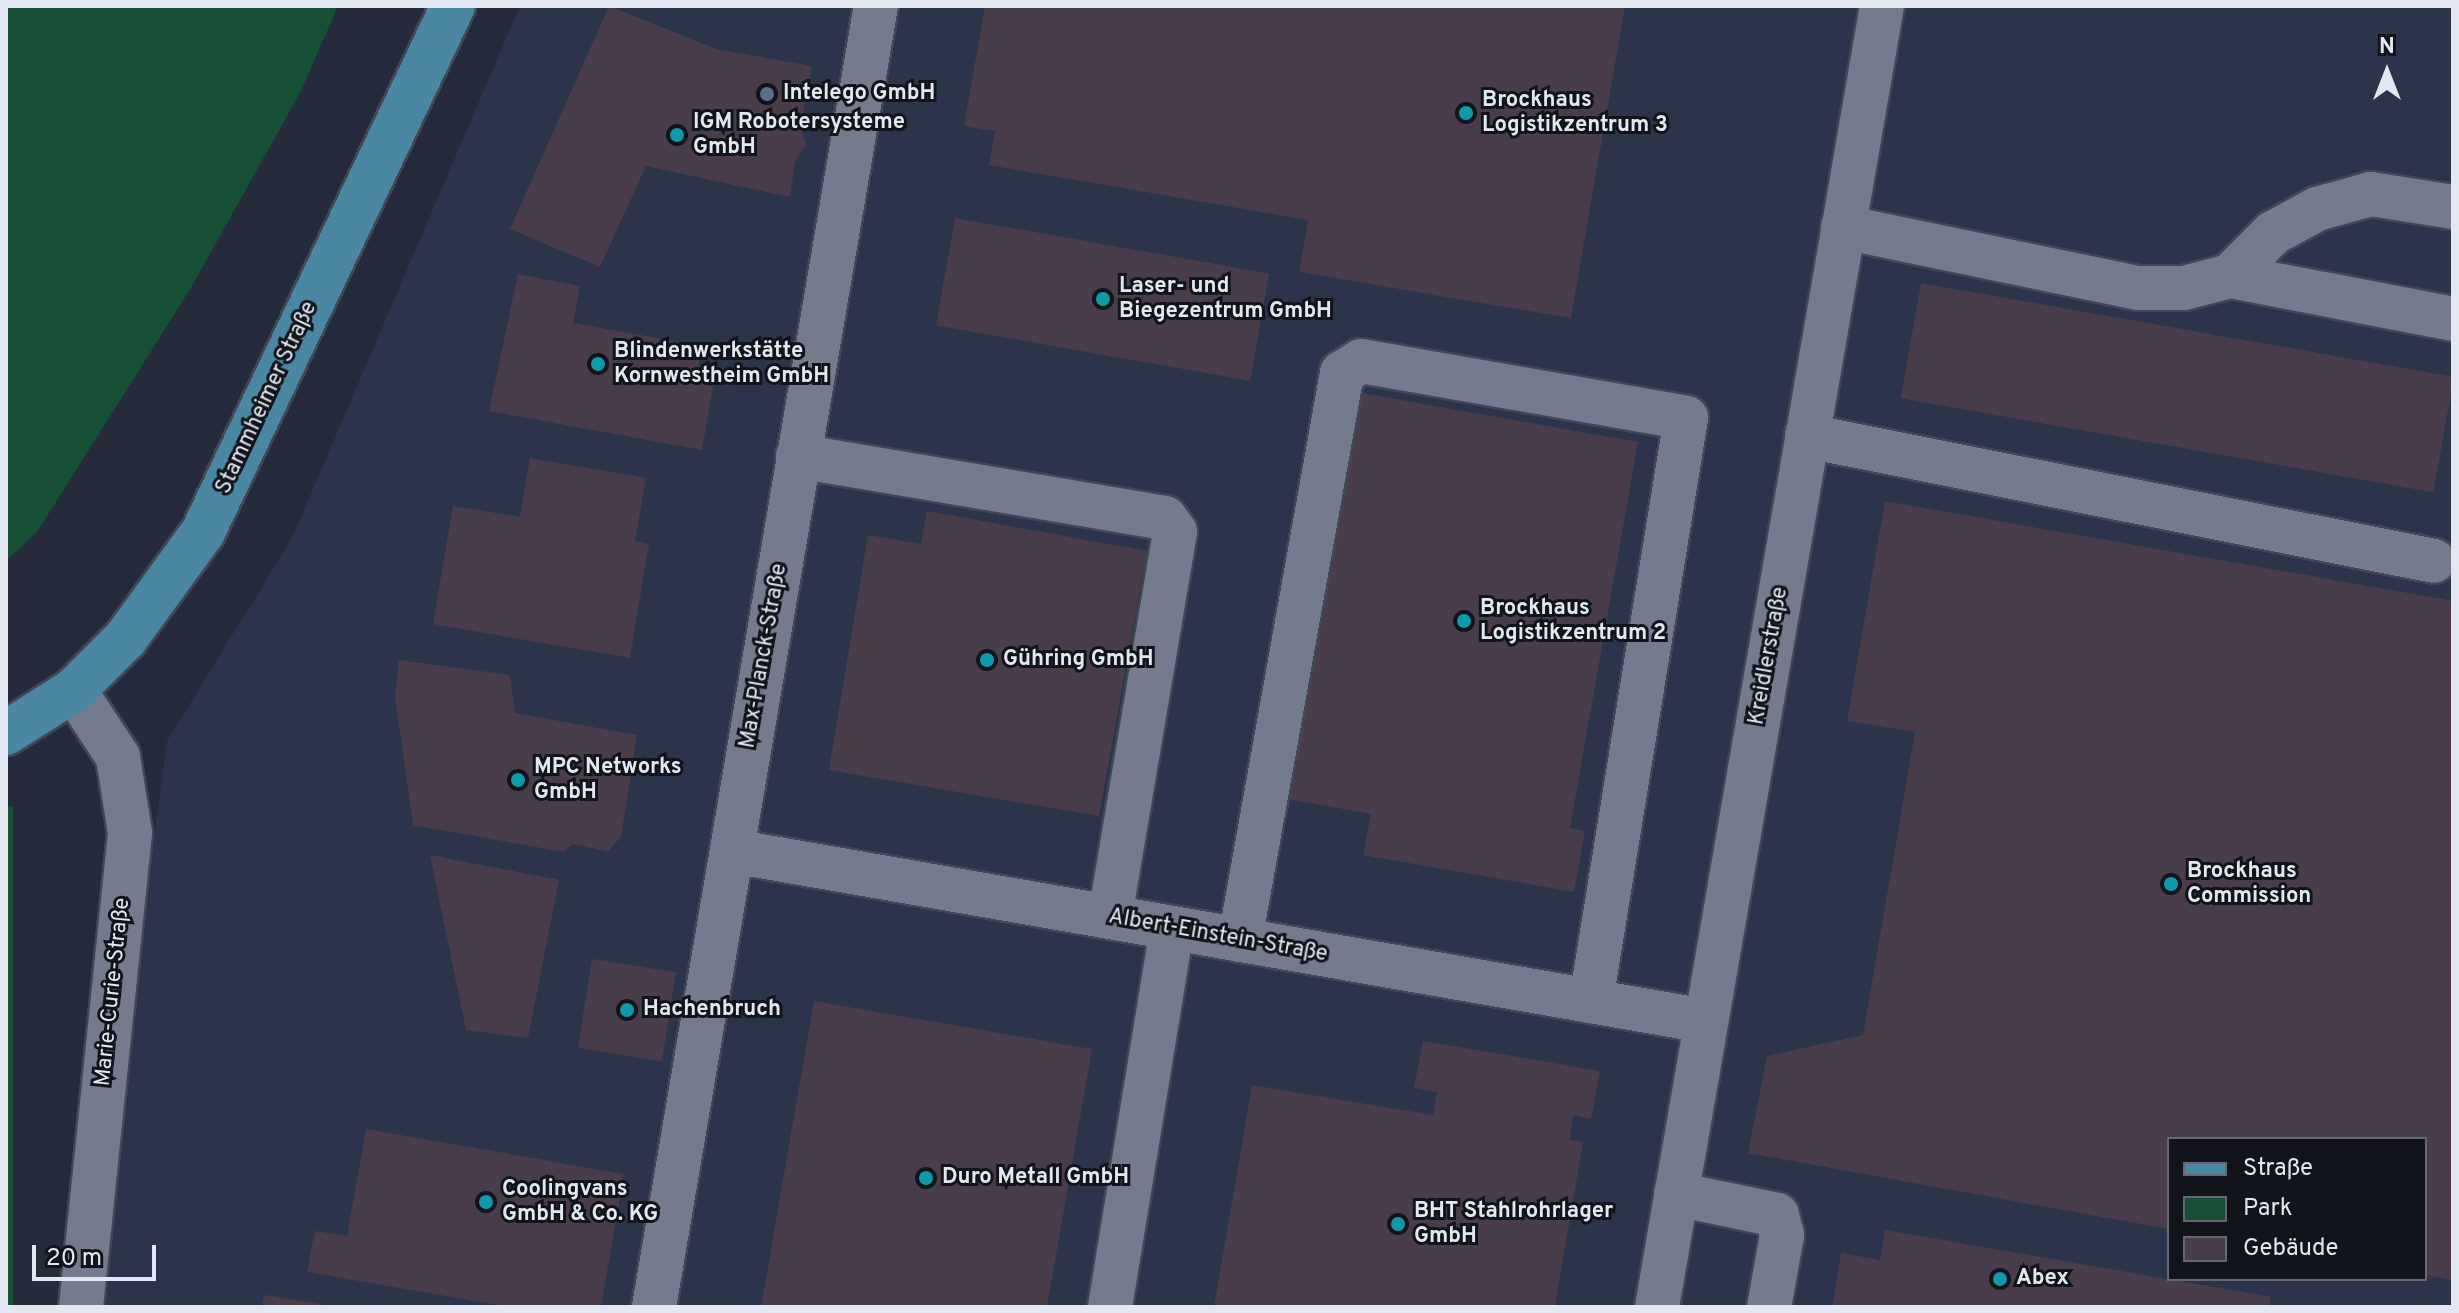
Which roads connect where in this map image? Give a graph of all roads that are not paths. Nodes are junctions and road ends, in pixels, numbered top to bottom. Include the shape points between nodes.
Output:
1 (453, 6) edge
2 (876, 6) edge
3 (1882, 6) edge
4 (2453, 207) edge
5 (1843, 227) junction
6 (2230, 276) junction
7 (2453, 319) edge
8 (1807, 436) junction
9 (798, 456) junction
10 (2434, 561) dead end
11 (74, 690) junction
12 (6, 733) edge
13 (732, 851) junction
14 (1110, 917) junction
15 (1172, 928) junction
16 (1240, 940) junction
17 (1591, 1001) junction
18 (1705, 1021) junction
19 (1676, 1194) junction
20 (81, 1307) edge
21 (654, 1307) edge
22 (1110, 1307) edge
23 (1657, 1307) edge
24 (1769, 1307) edge

1 - 11 main road, Stammheimer Straße via 203,532 126,638
2 - 9 street, Max-Planck-Straße
3 - 5 street, Kreidlerstraße
4 - 6 street via 2371,194 2317,209 2273,233
5 - 6 street via 2138,288 2184,288
5 - 8 street, Kreidlerstraße
6 - 7 street
8 - 10 street
8 - 18 street, Kreidlerstraße
9 - 13 street, Max-Planck-Straße
9 - 14 street via 1165,518 1175,532
11 - 12 main road, Stammheimer Straße
11 - 20 street, Marie-Curie-Straße via 118,757 130,833
13 - 14 street, Albert-Einstein-Straße
13 - 21 street, Max-Planck-Straße
14 - 15 street, Albert-Einstein-Straße
15 - 16 street, Albert-Einstein-Straße
15 - 22 street
16 - 17 street, Albert-Einstein-Straße
16 - 17 street via 1342,373 1361,361 1686,418
17 - 18 street, Albert-Einstein-Straße
18 - 19 street, Kreidlerstraße
19 - 23 street, Kreidlerstraße
19 - 24 street via 1777,1215 1782,1235

